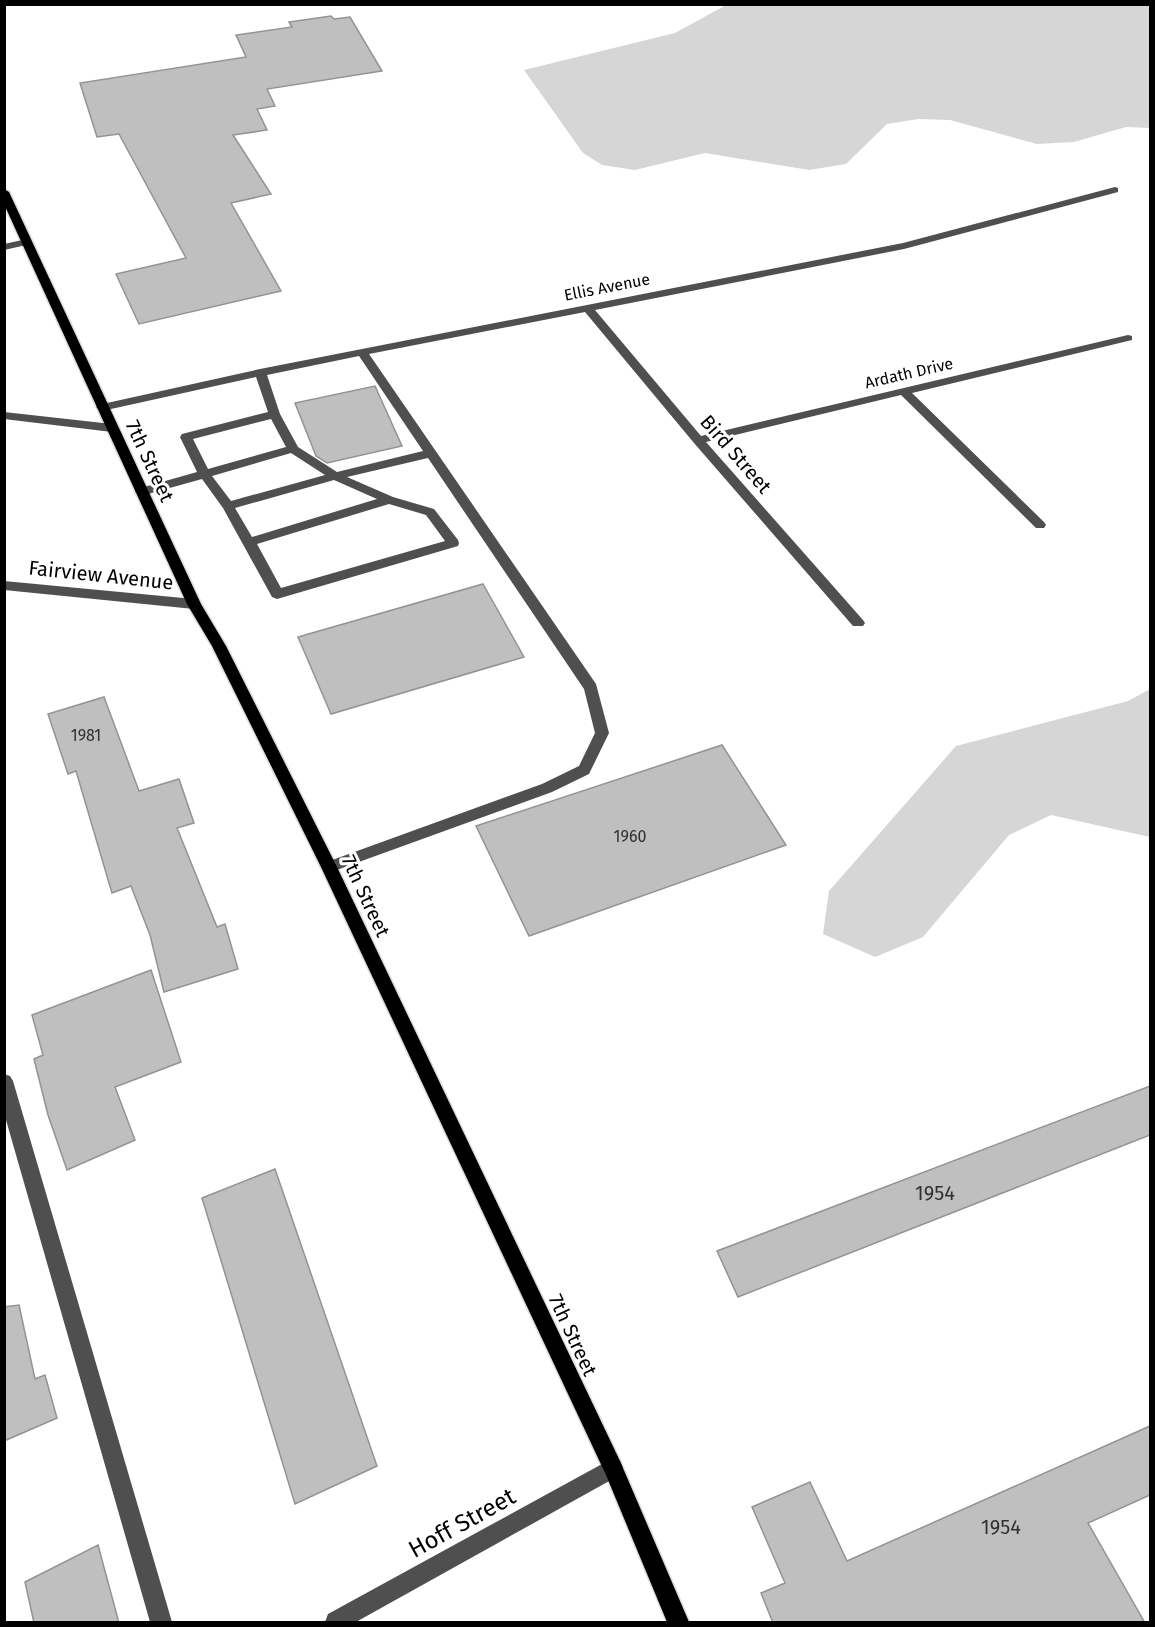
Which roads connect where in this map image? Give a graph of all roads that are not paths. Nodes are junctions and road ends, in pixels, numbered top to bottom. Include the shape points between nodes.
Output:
1 (1115, 189) dead end
2 (5, 194) edge
3 (27, 242) junction
4 (4, 247) edge
5 (588, 308) junction
6 (1128, 338) dead end
7 (362, 352) junction
8 (260, 372) junction
9 (903, 391) junction
10 (102, 407) junction
11 (274, 414) junction
12 (4, 415) edge
13 (112, 428) junction
14 (698, 440) junction
15 (293, 449) junction
16 (430, 453) junction
17 (204, 473) junction
18 (335, 476) junction
19 (141, 492) junction
20 (389, 500) junction
21 (228, 506) junction
22 (1040, 525) dead end
23 (249, 542) junction
24 (4, 585) edge
25 (194, 604) junction
26 (858, 623) dead end
27 (329, 867) junction
28 (4, 1081) edge
29 (613, 1468) junction
30 (161, 1623) edge
31 (336, 1623) edge
32 (678, 1623) edge

1 - 5 street, Ellis Avenue via 904,246
2 - 3 main road, 7th Street
3 - 4 street
3 - 10 main road, 7th Street
5 - 7 street, Ellis Avenue
5 - 14 street, Bird Street
6 - 9 street, Ardath Drive
7 - 8 street, Ellis Avenue
7 - 16 street
8 - 10 street, Ellis Avenue
8 - 11 street
9 - 14 street, Ardath Drive
9 - 22 street
10 - 13 main road, 7th Street
11 - 15 street
11 - 17 street via 186,437
12 - 13 street
13 - 19 main road, 7th Street
14 - 26 street, Bird Street
15 - 17 street
15 - 18 street
16 - 18 street
16 - 27 street via 591,688 602,733 584,770 547,788
17 - 19 street
17 - 21 street
18 - 20 street
18 - 21 street
19 - 25 main road, 7th Street
20 - 23 street
20 - 23 street via 430,512 453,543 277,594
21 - 23 street
24 - 25 street, Fairview Avenue
25 - 27 main road, 7th Street via 219,646
27 - 29 main road, 7th Street
28 - 30 street
29 - 31 street, Hoff Street
29 - 32 main road, 7th Street

